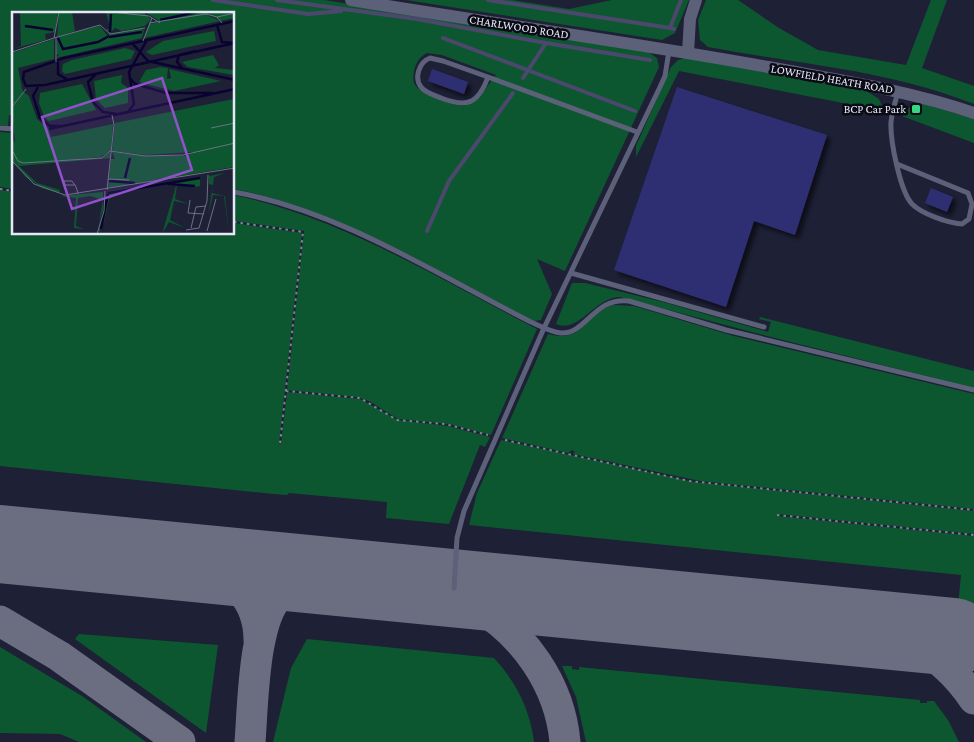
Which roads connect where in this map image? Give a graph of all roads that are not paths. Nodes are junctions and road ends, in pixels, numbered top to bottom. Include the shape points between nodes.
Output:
1 (351, 0) edge
2 (696, 0) edge
3 (670, 50) junction
4 (688, 53) junction
5 (488, 77) junction
6 (898, 91) junction
7 (974, 114) edge
8 (637, 132) junction
9 (898, 164) junction
10 (235, 192) edge
11 (571, 272) junction
12 (764, 327) dead end
13 (544, 328) junction
14 (974, 390) edge
15 (454, 588) dead end

1 - 3 street, CHARLWOOD ROAD
2 - 4 street via 690,19
3 - 4 street, CHARLWOOD ROAD
3 - 8 lane via 663,81
4 - 6 street, LOWFIELD HEATH ROAD
5 - 5 lane via 474,100 461,104 424,90 418,77 422,62 432,58
5 - 8 lane
6 - 7 street, LOWFIELD HEATH ROAD
6 - 9 lane via 891,122
8 - 11 lane
9 - 9 lane via 904,190 913,205 955,223 962,224 969,219 972,204 968,193
10 - 13 lane via 275,201 339,225
11 - 12 lane
11 - 13 lane
13 - 14 lane via 570,332 605,305 629,302 726,330
13 - 15 lane via 459,526

